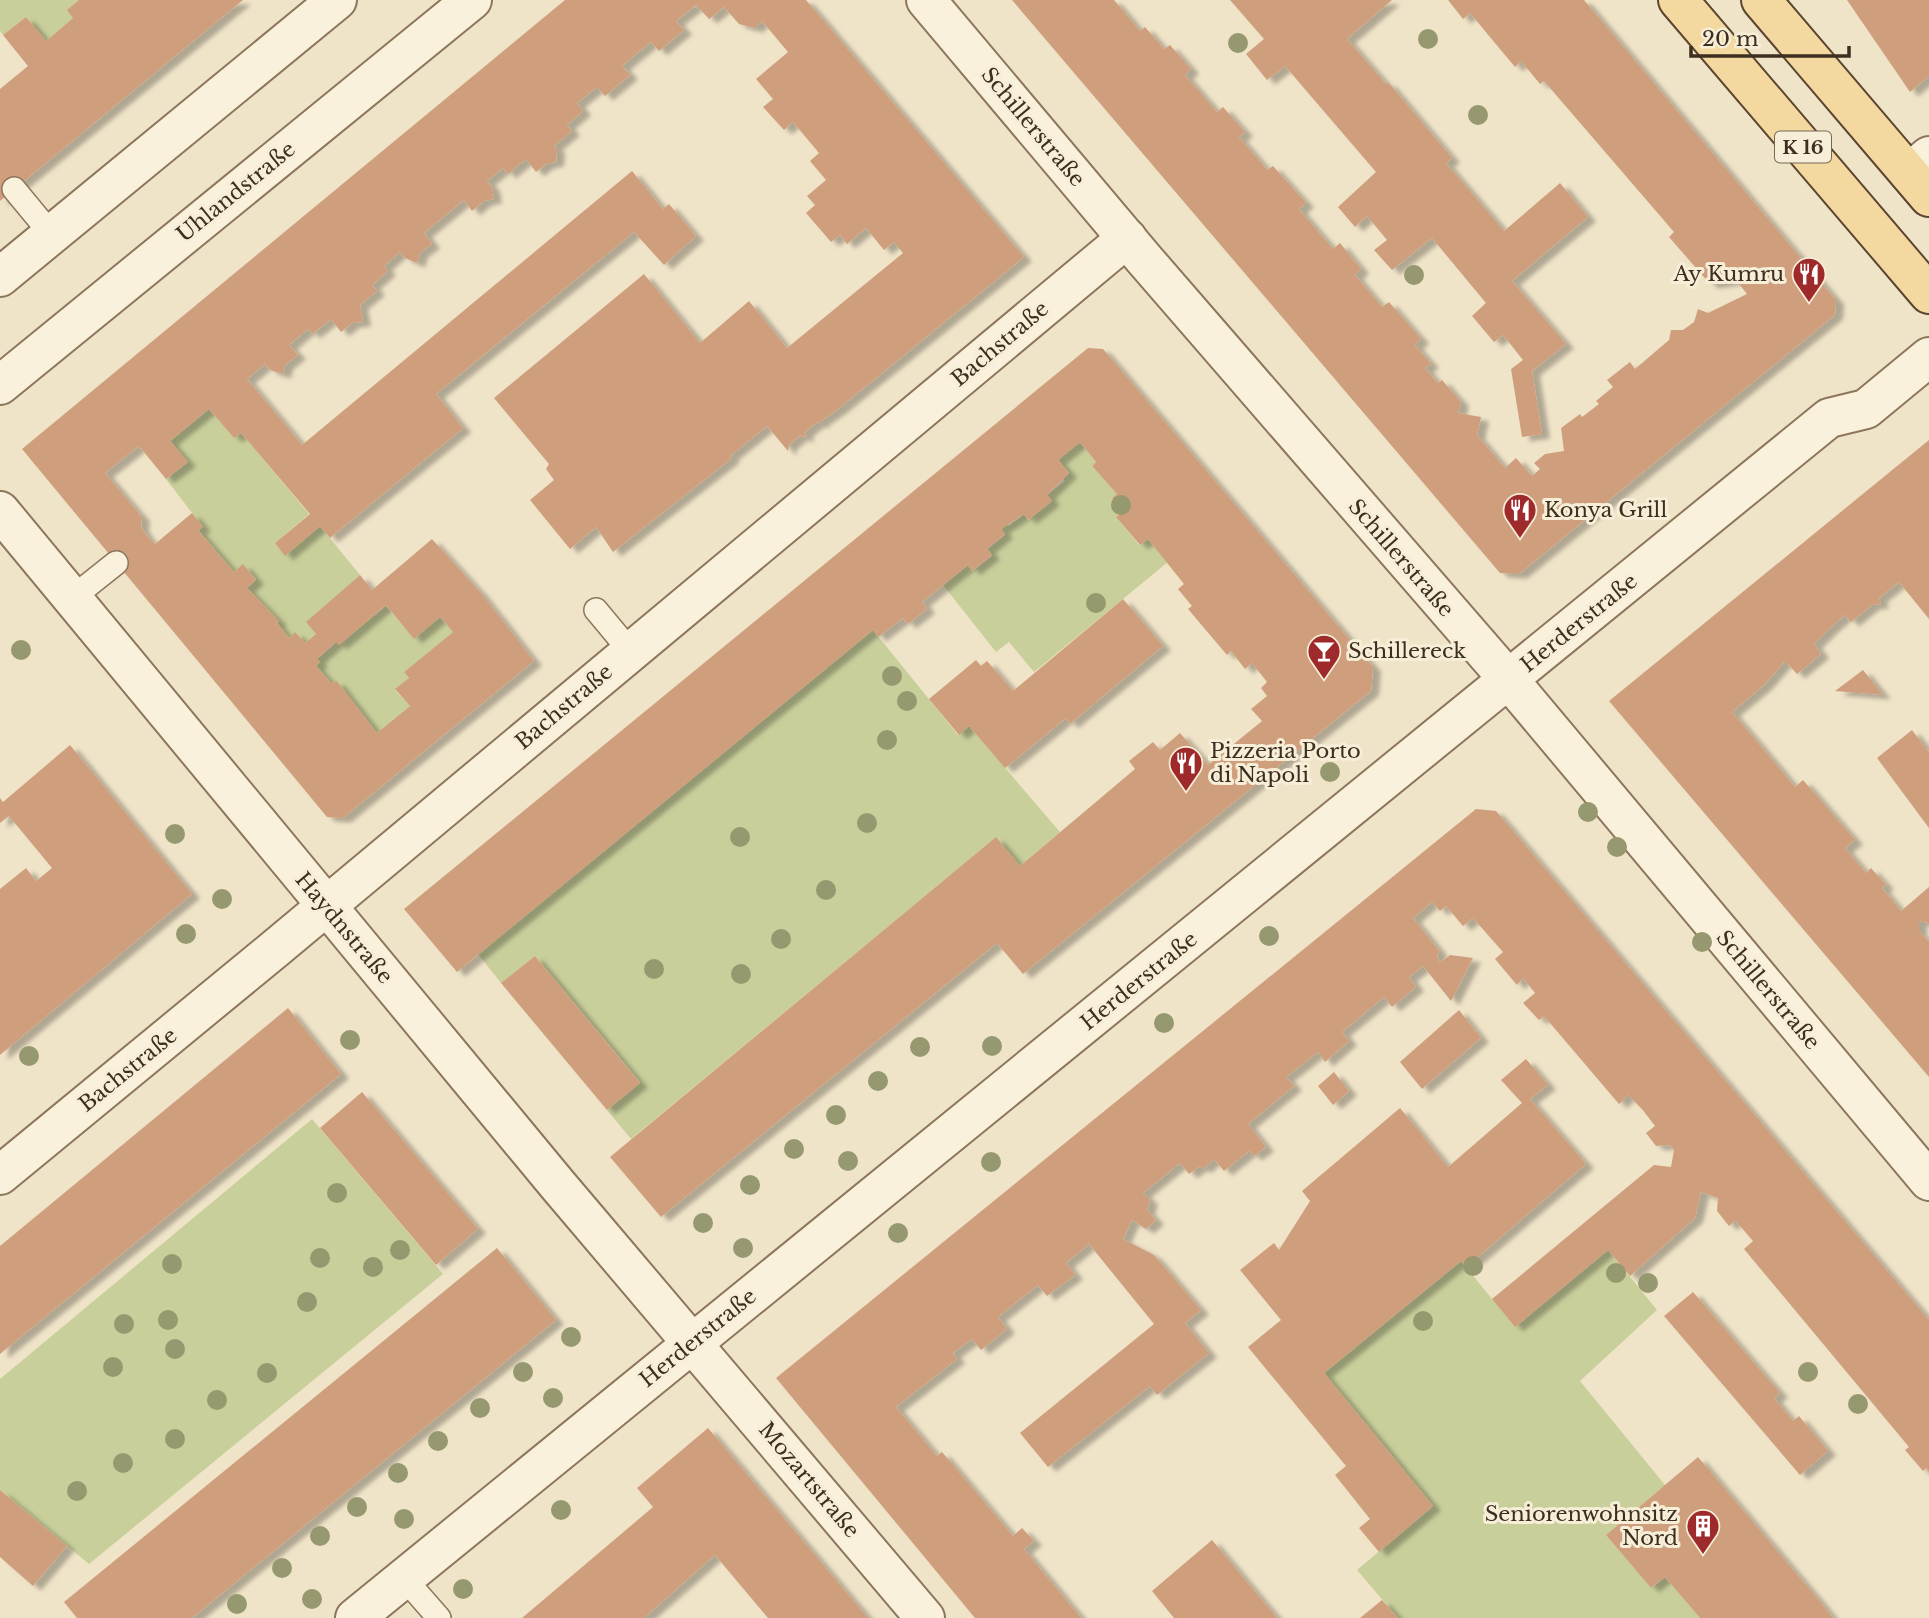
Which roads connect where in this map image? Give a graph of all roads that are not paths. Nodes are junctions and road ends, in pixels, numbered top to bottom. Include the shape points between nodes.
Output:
1 (337, 0) edge
2 (472, 0) edge
3 (926, 0) edge
4 (1678, 0) edge
5 (1761, 0) edge
6 (1922, 176) edge
7 (14, 189) dead end
8 (52, 235) junction
9 (1127, 238) junction
10 (0, 277) edge
11 (1929, 294) edge
12 (1929, 357) edge
13 (0, 385) edge
14 (0, 511) edge
15 (116, 562) dead end
16 (72, 598) junction
17 (596, 610) dead end
18 (631, 652) junction
19 (1509, 680) junction
20 (326, 906) junction
21 (0, 1175) edge
22 (1929, 1181) edge
23 (694, 1342) junction
24 (404, 1578) junction
25 (355, 1618) edge
26 (439, 1618) edge
27 (925, 1618) edge

1 - 8 street
2 - 13 street, Uhlandstraße
3 - 9 street, Schillerstraße
4 - 11 main road, K 16
5 - 6 main road
7 - 8 lane
8 - 10 street
9 - 18 street, Bachstraße
9 - 19 street, Schillerstraße
12 - 19 street, Herderstraße via 1866,409 1829,418
14 - 16 street, Haydnstraße
15 - 16 lane
16 - 20 street, Haydnstraße
17 - 18 lane
18 - 20 street, Bachstraße
19 - 22 street, Schillerstraße
19 - 23 street, Herderstraße
20 - 21 street, Bachstraße
20 - 23 street, Haydnstraße
23 - 24 street, Herderstraße
23 - 27 street, Mozartstraße
24 - 25 street, Herderstraße
24 - 26 lane

